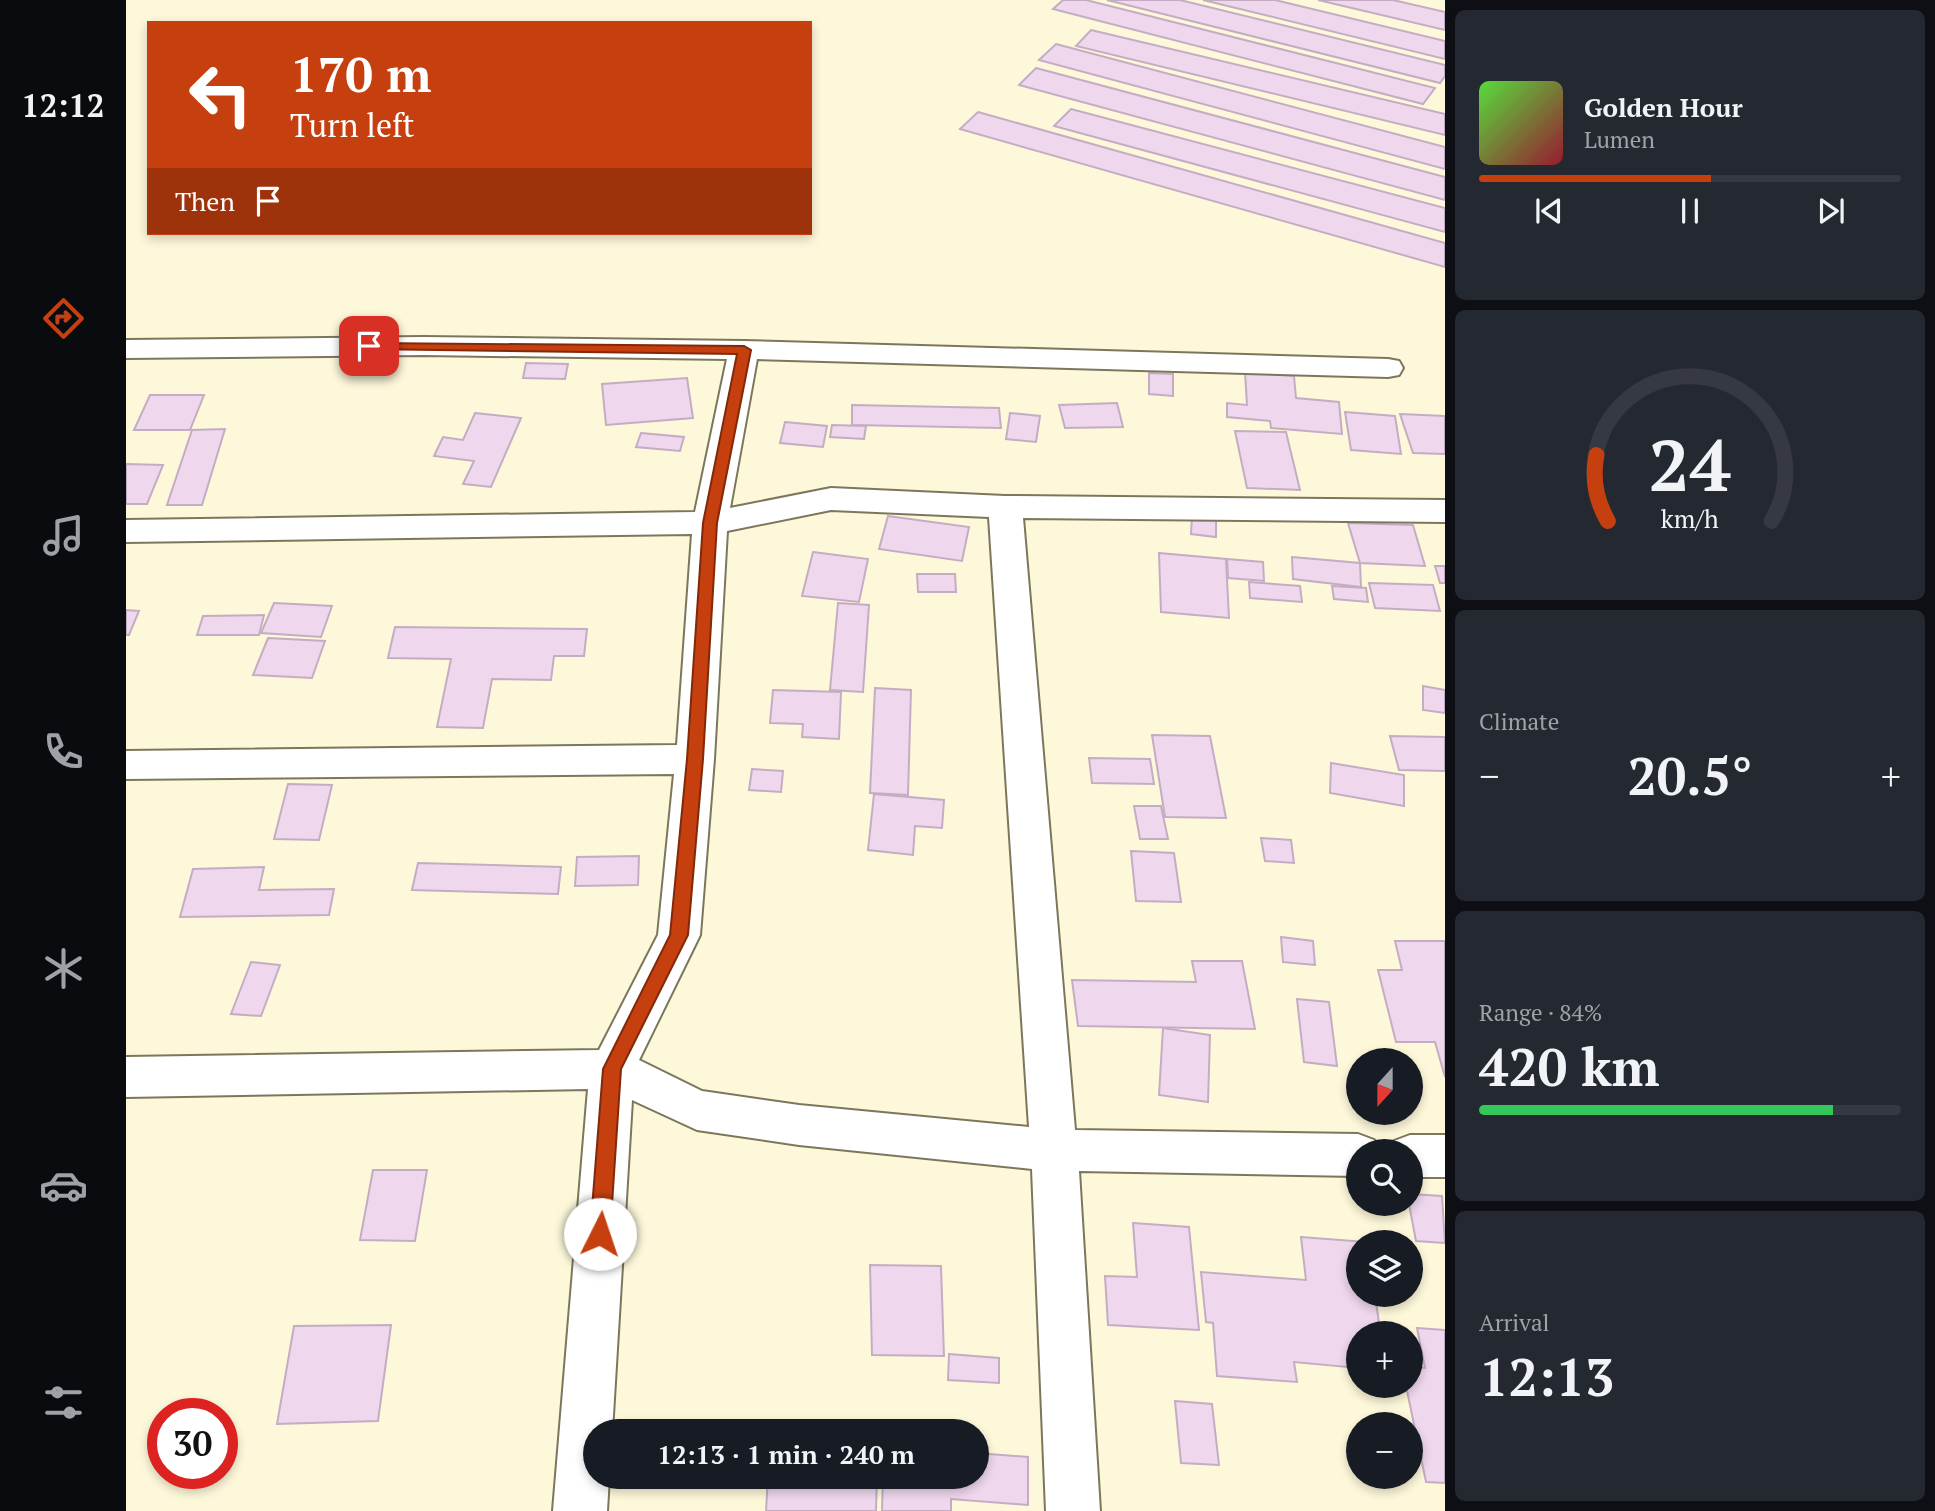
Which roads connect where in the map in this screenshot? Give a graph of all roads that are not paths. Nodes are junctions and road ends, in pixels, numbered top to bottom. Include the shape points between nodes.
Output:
1 (126, 349) edge
2 (744, 350) junction
3 (1388, 368) dead end
4 (1005, 507) junction
5 (1445, 511) edge
6 (710, 523) junction
7 (126, 531) edge
8 (695, 759) junction
9 (126, 765) edge
10 (612, 1069) junction
11 (126, 1077) edge
12 (1054, 1150) junction
13 (1346, 1155) edge
14 (1423, 1156) edge
15 (1445, 1156) edge
16 (580, 1511) edge
17 (1073, 1511) edge

1 - 2 street
2 - 3 street
2 - 6 street
4 - 5 street
4 - 6 street via 831,499
4 - 12 street
6 - 7 street
6 - 8 street
8 - 9 street
8 - 10 street via 679,935
10 - 11 street
10 - 12 street via 697,1110 799,1125
10 - 16 street
12 - 13 street
12 - 17 street
14 - 15 street

